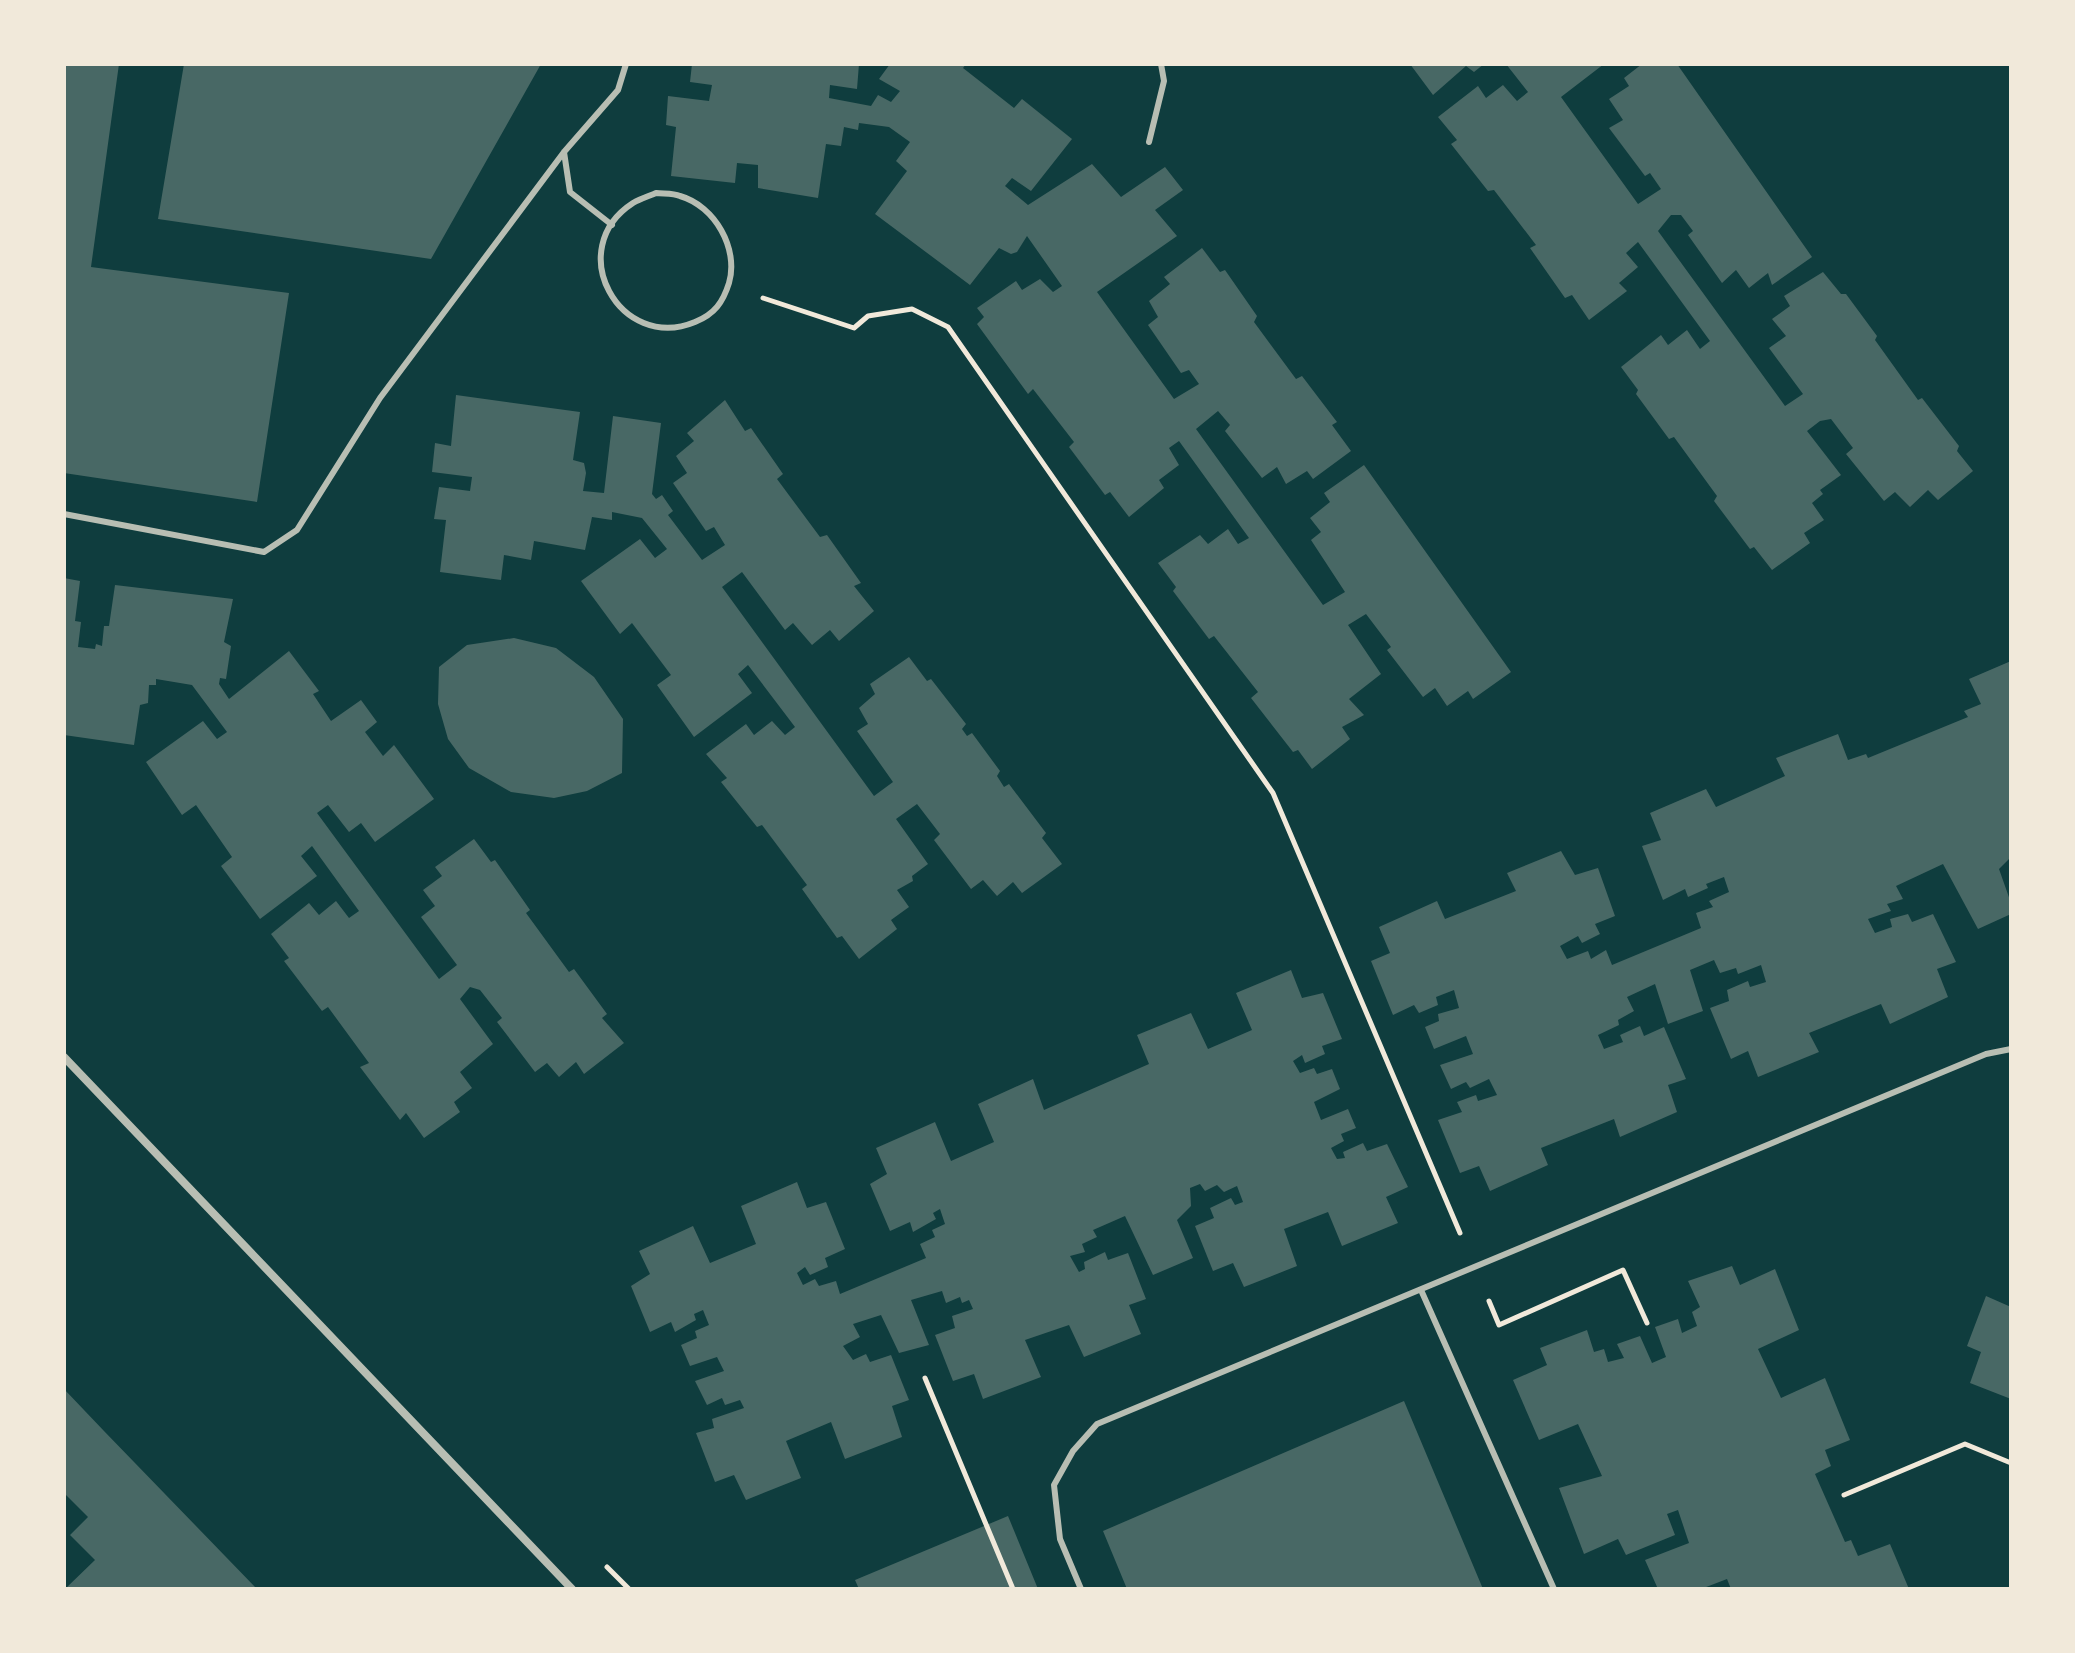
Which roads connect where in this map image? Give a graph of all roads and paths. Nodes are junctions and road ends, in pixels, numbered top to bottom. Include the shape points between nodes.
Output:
1 (626, 64) edge
2 (1161, 64) edge
3 (1149, 142) dead end
4 (564, 152) junction
5 (612, 225) junction
6 (728, 286) junction
7 (64, 514) edge
8 (2011, 1049) edge
9 (64, 1057) edge
10 (1474, 1267) junction
11 (1421, 1290) junction
12 (1647, 1323) dead end
13 (925, 1378) dead end
14 (2011, 1463) edge
15 (1844, 1495) dead end
16 (572, 1589) edge
17 (1013, 1589) edge
18 (1081, 1589) edge
19 (1554, 1589) edge

1 - 4 lane via 618,90
2 - 3 lane via 1164,81
4 - 5 lane via 570,192
4 - 7 lane via 380,398 297,530 264,552
5 - 6 lane via 632,204 656,193 681,196 706,210 727,240 734,268
5 - 6 lane via 602,245 605,286 643,323 664,329 710,316
6 - 10 path via 854,328 868,316 912,309 948,327 1273,793
8 - 10 lane via 1986,1054
9 - 16 street
10 - 11 lane
10 - 12 path via 1499,1325 1623,1270
11 - 18 lane via 1097,1424 1073,1451 1054,1485 1060,1539
11 - 19 lane
13 - 17 path
14 - 15 path via 1965,1444

